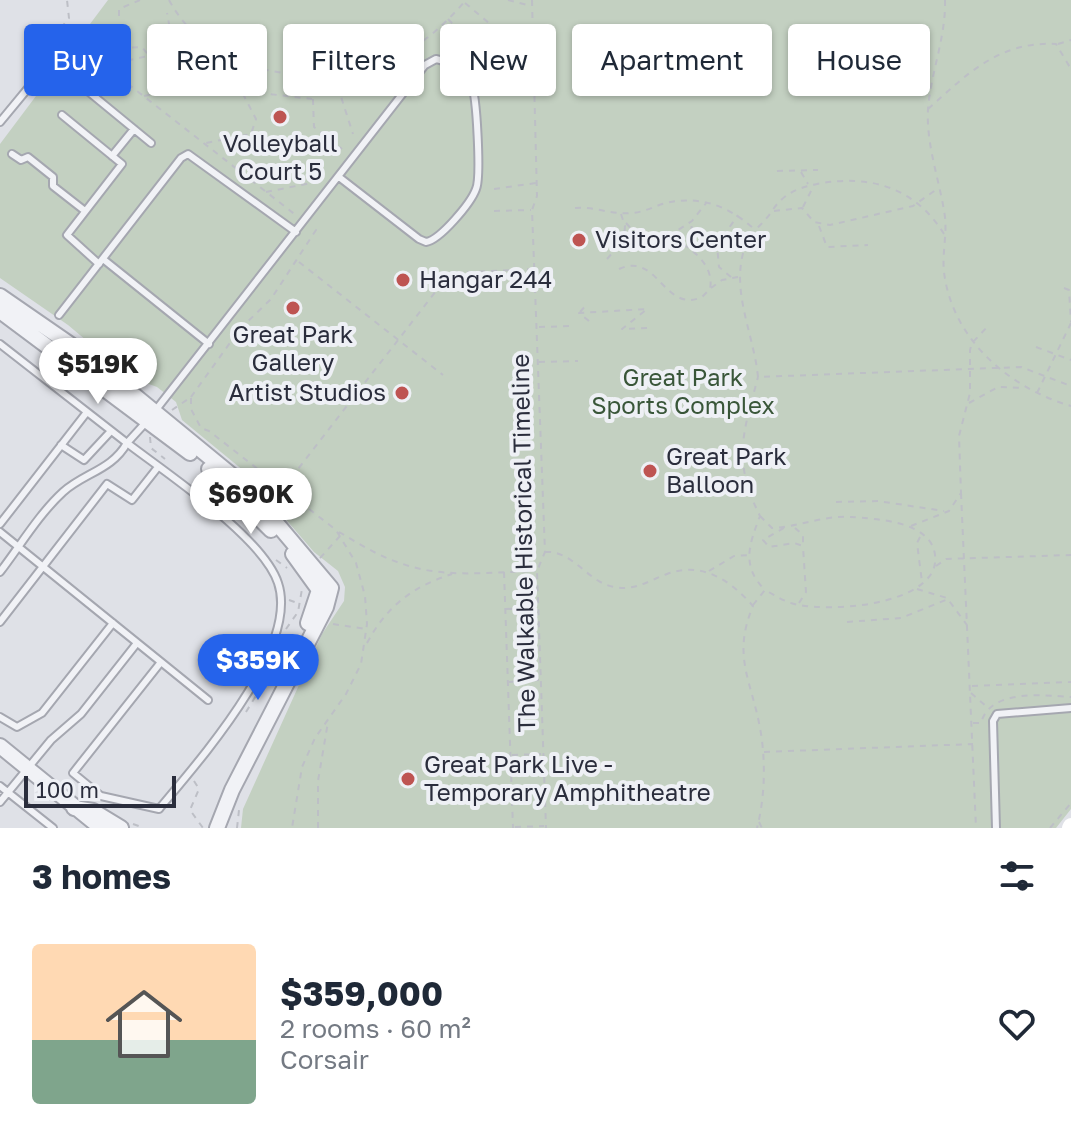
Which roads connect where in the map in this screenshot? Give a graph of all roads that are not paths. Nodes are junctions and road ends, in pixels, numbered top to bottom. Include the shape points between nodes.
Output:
1 (24, 93) edge
2 (94, 96) edge
3 (62, 115) dead end
4 (0, 122) edge
5 (134, 129) junction
6 (151, 143) dead end
7 (12, 154) dead end
8 (112, 156) junction
9 (339, 177) junction
10 (85, 211) junction
11 (296, 232) junction
12 (101, 261) junction
13 (0, 296) edge
14 (0, 311) edge
15 (59, 315) dead end
16 (0, 344) edge
17 (209, 344) junction
18 (87, 412) junction
19 (151, 416) junction
20 (111, 431) junction
21 (127, 443) junction
22 (61, 445) junction
23 (158, 467) junction
24 (0, 524) edge
25 (0, 532) edge
26 (19, 547) junction
27 (43, 567) junction
28 (0, 572) edge
29 (0, 622) edge
30 (113, 623) junction
31 (137, 643) junction
32 (161, 662) junction
33 (208, 700) dead end
34 (1071, 708) edge
35 (0, 717) edge
36 (0, 746) edge
37 (255, 750) junction
38 (29, 768) junction
39 (0, 786) edge
40 (7, 792) junction
41 (0, 802) edge
42 (73, 808) junction
43 (124, 824) edge
44 (53, 828) edge
45 (101, 828) edge
46 (217, 828) edge
47 (226, 828) edge
48 (996, 828) edge

1 - 4 lane
2 - 5 lane
3 - 8 lane
5 - 6 lane
5 - 8 lane
7 - 10 lane via 21,160 28,157
8 - 10 lane via 122,164
9 - 9 lane via 430,61 442,60 469,80 478,185 439,238 419,239
9 - 11 lane
10 - 12 lane via 67,235
11 - 12 lane via 188,154
11 - 17 lane
12 - 15 lane
12 - 17 lane
13 - 19 street via 84,354
14 - 19 street
16 - 18 lane
17 - 19 lane
18 - 20 lane
18 - 22 lane
19 - 21 lane
19 - 37 street via 246,487 331,588
20 - 21 lane
20 - 22 lane via 84,460
21 - 23 lane
21 - 26 lane via 113,462 65,490
22 - 24 lane
23 - 27 lane via 132,500 107,484
23 - 32 lane via 250,544 278,583 281,608 249,694 159,809 101,796 73,773
25 - 26 lane
26 - 27 lane
26 - 28 lane
27 - 29 lane
27 - 30 lane
30 - 31 lane
30 - 35 lane via 42,713 17,727
31 - 32 lane
31 - 38 lane via 81,714
32 - 33 lane
34 - 48 lane via 997,714
36 - 38 street
37 - 46 street
37 - 47 street
38 - 40 lane
38 - 42 street
39 - 40 lane
40 - 41 lane
40 - 44 lane
42 - 43 street
42 - 45 street

